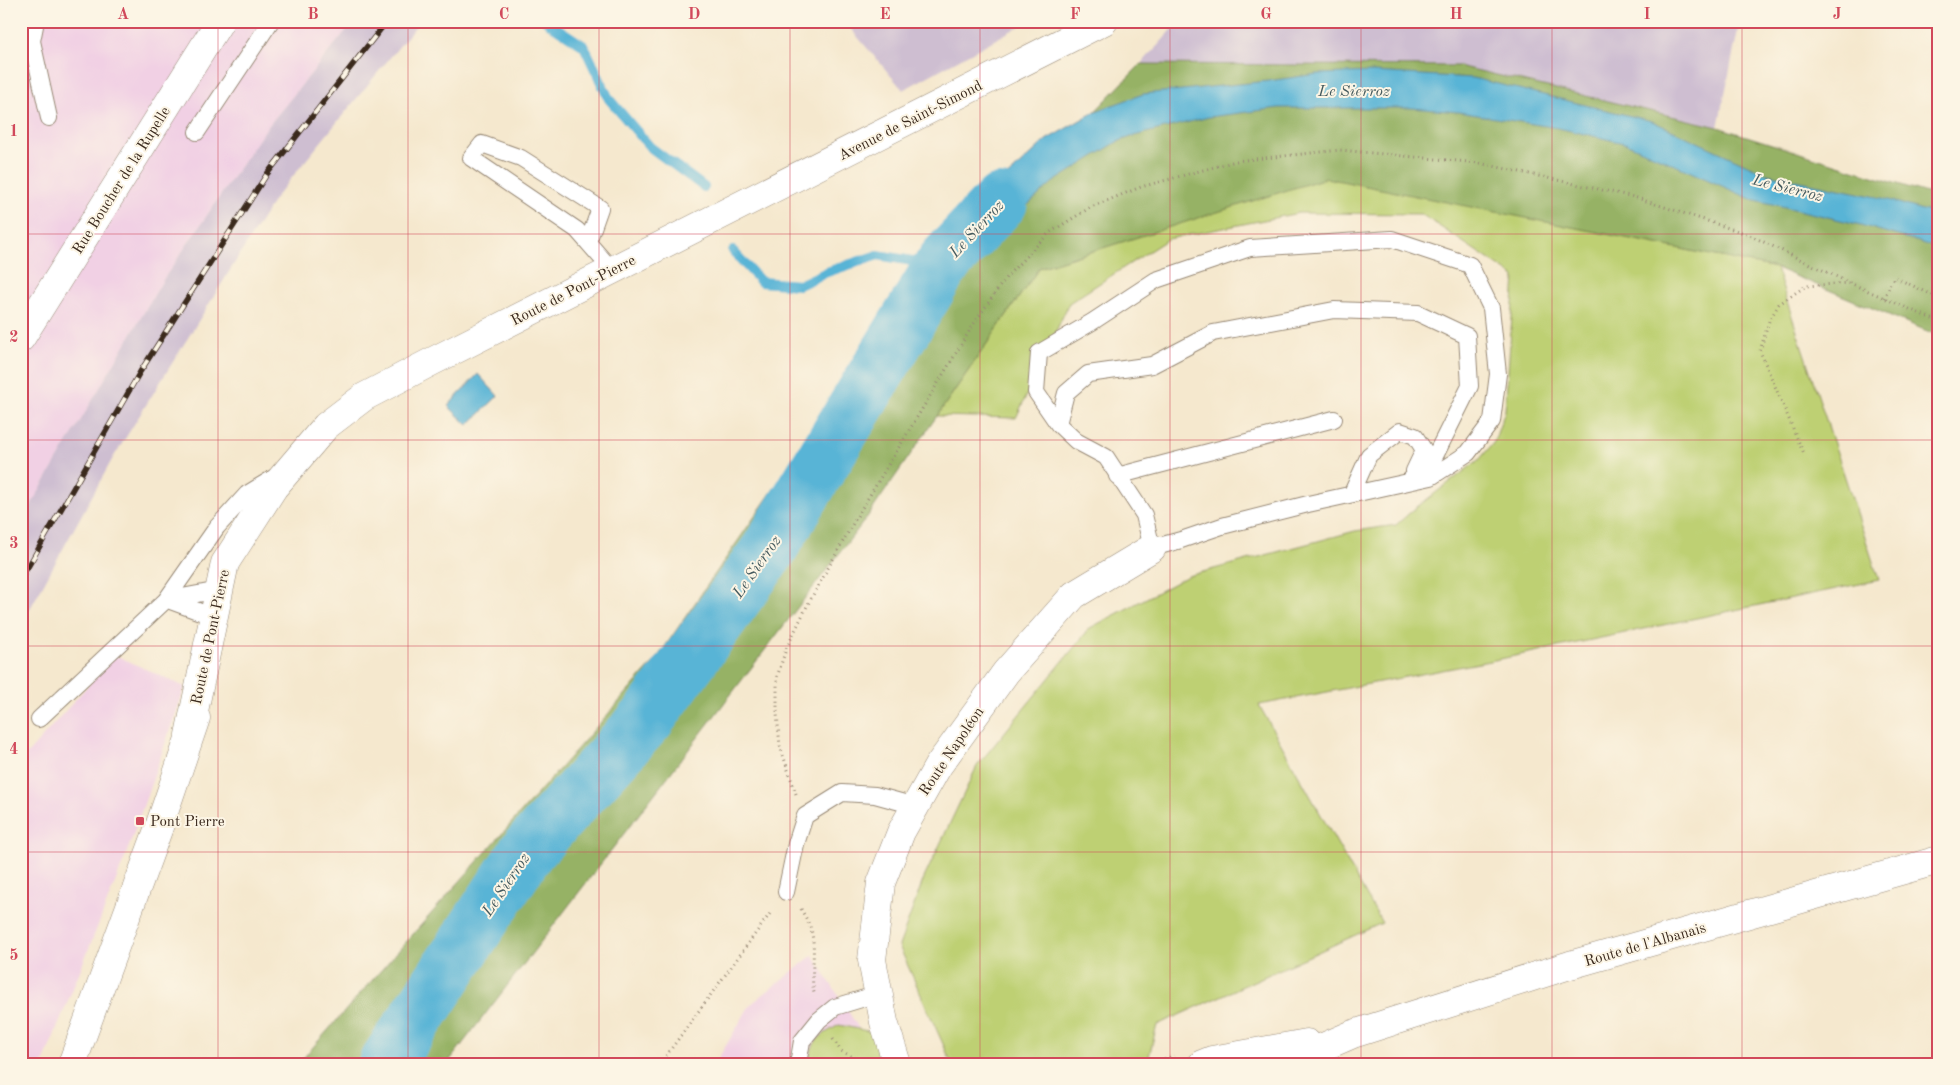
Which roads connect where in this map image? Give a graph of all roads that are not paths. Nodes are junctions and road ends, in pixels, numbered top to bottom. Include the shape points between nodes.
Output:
1 (36, 21) edge
2 (220, 21) edge
3 (271, 21) edge
4 (1104, 21) edge
5 (49, 118) dead end
6 (197, 132) dead end
7 (715, 218) joint
8 (588, 242) junction
9 (612, 270) junction
10 (22, 336) edge
11 (431, 362) junction
12 (1334, 419) dead end
13 (1058, 424) junction
14 (289, 470) junction
15 (1117, 476) junction
16 (1410, 480) junction
17 (1352, 493) junction
18 (1152, 548) junction
19 (219, 590) junction
20 (166, 600) junction
21 (214, 617) junction
22 (39, 719) dead end
23 (190, 735) junction
24 (915, 806) junction
25 (1939, 860) edge
26 (786, 892) road end
27 (878, 994) junction
28 (884, 1022) junction
29 (1353, 1034) junction
30 (72, 1064) edge
31 (798, 1064) edge
32 (897, 1064) edge
33 (918, 1064) edge
34 (1202, 1064) edge
35 (1284, 1064) edge

1 - 5 lane via 32,41
2 - 10 main road, Rue Boucher de la Rupelle
3 - 6 lane
4 - 7 main road, Avenue de Saint-Simond
7 - 9 main road, Route de Pont-Pierre
8 - 8 lane via 577,230 471,158 482,144 521,158 600,208
8 - 9 lane
9 - 11 main road, Route de Pont-Pierre
11 - 14 main road, Route de Pont-Pierre via 364,397 326,426
11 - 23 main road, Route de Pont-Pierre via 337,434 287,491 244,556 225,611 209,683
12 - 15 lane
13 - 15 lane via 1076,441 1106,458
13 - 16 lane via 1066,393 1088,374 1152,365 1212,334 1334,310 1418,314 1467,336 1470,386 1435,456
13 - 16 lane via 1036,392 1039,353 1156,280 1250,248 1392,239 1470,265 1491,308 1498,374 1492,421 1468,454 1431,476
14 - 19 main road, Route de Pont-Pierre via 274,487 225,563
14 - 20 lane via 247,494 217,527
15 - 18 lane via 1144,515
16 - 17 lane
16 - 17 lane via 1424,450 1415,436 1400,431 1369,455
17 - 18 lane via 1222,526
18 - 24 main road, Route Napoléon via 1074,595 1006,672 938,766
19 - 20 lane
19 - 21 main road, Route de Pont-Pierre
20 - 21 lane
20 - 22 lane
21 - 23 main road, Route de Pont-Pierre
23 - 30 main road, Route de Pont-Pierre
24 - 26 lane via 875,795 842,793 805,816
24 - 27 main road, Route Napoléon via 881,883 872,960
25 - 29 main road, Route de l'Albanais via 1570,965
27 - 28 main road, Route Napoléon
27 - 31 lane via 835,1007 819,1020 802,1041
28 - 32 main road, Route Napoléon
28 - 33 main road, Route Napoléon
29 - 34 main road, Route de l'Albanais
29 - 35 main road, Route de l'Albanais

